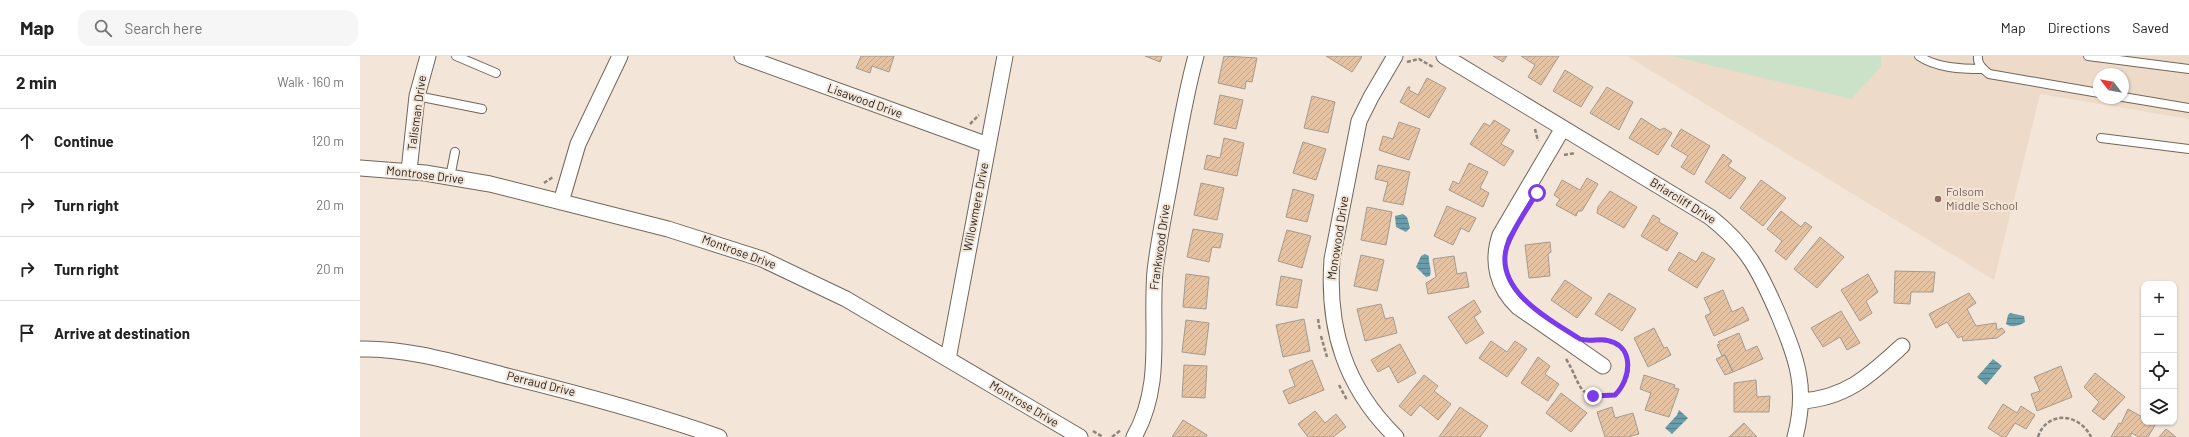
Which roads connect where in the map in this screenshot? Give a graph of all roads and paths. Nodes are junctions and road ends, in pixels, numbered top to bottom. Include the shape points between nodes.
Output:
1 (428, 56) edge
2 (456, 56) edge
3 (620, 56) edge
4 (742, 56) edge
5 (1005, 56) edge
6 (1196, 56) edge
7 (1919, 56) edge
8 (1978, 56) edge
9 (2088, 56) edge
10 (1399, 62) edge
11 (1441, 63) edge
12 (1982, 68) junction
13 (2189, 69) edge
14 (496, 73) dead end
15 (2093, 92) edge
16 (417, 96) junction
17 (2129, 98) edge
18 (2189, 108) edge
19 (482, 109) dead end
20 (980, 111) dead end
21 (968, 125) dead end
22 (1532, 126) dead end
23 (1563, 128) junction
24 (2101, 138) dead end
25 (988, 145) junction
26 (1536, 148) dead end
27 (2189, 149) edge
28 (455, 152) dead end
29 (1580, 155) dead end
30 (1560, 157) dead end
31 (360, 168) edge
32 (409, 171) junction
33 (555, 172) dead end
34 (450, 177) junction
35 (538, 183) dead end
36 (561, 202) junction
37 (1586, 341) dead end
38 (1902, 346) dead end
39 (360, 349) edge
40 (1562, 356) dead end
41 (948, 358) junction
42 (1603, 366) dead end
43 (1801, 401) junction
44 (1084, 433) edge
45 (719, 437) edge
46 (1103, 437) edge
47 (1134, 437) edge
48 (1396, 437) edge
49 (1795, 437) edge
50 (2038, 437) edge
51 (2090, 437) edge

1 - 16 street, Talisman Drive
2 - 14 lane
3 - 36 street via 578,144
4 - 25 street, Lisawood Drive
5 - 25 street, Willowmere Drive
6 - 47 street, Frankwood Drive via 1160,236 1153,306 1153,372 1150,398 1143,421
7 - 12 lane via 1961,70
8 - 12 lane
9 - 13 lane
10 - 11 path via 1419,59
10 - 48 street, Monowood Drive via 1371,97 1360,121 1332,259 1331,281 1334,324 1346,365 1355,385 1373,412
11 - 23 street, Briarcliff Drive
12 - 15 lane via 1988,74
16 - 19 lane
16 - 32 street, Talisman Drive
17 - 18 lane
20 - 21 path via 979,116
22 - 26 path via 1537,131
23 - 42 street via 1500,235 1495,254 1497,274 1505,292 1518,307
23 - 43 street, Briarcliff Drive via 1710,217 1743,246 1761,274 1795,355 1800,374
24 - 27 lane
25 - 41 street, Willowmere Drive
28 - 34 lane
29 - 30 path via 1573,152
31 - 32 street, Montrose Drive
32 - 34 street, Montrose Drive
33 - 35 path via 551,180
34 - 36 street, Montrose Drive
36 - 41 street, Montrose Drive via 675,231 762,259 846,299
37 - 40 path via 1609,341 1626,354 1629,370 1622,387 1615,395 1598,397 1587,393 1576,383 1570,364
38 - 43 street via 1856,385 1836,395
39 - 45 street, Perraud Drive via 378,348 416,353 602,399 658,415
41 - 44 street, Montrose Drive
43 - 49 street, Briarcliff Drive
44 - 46 path
50 - 51 path via 2043,427 2062,418 2072,418 2081,423

